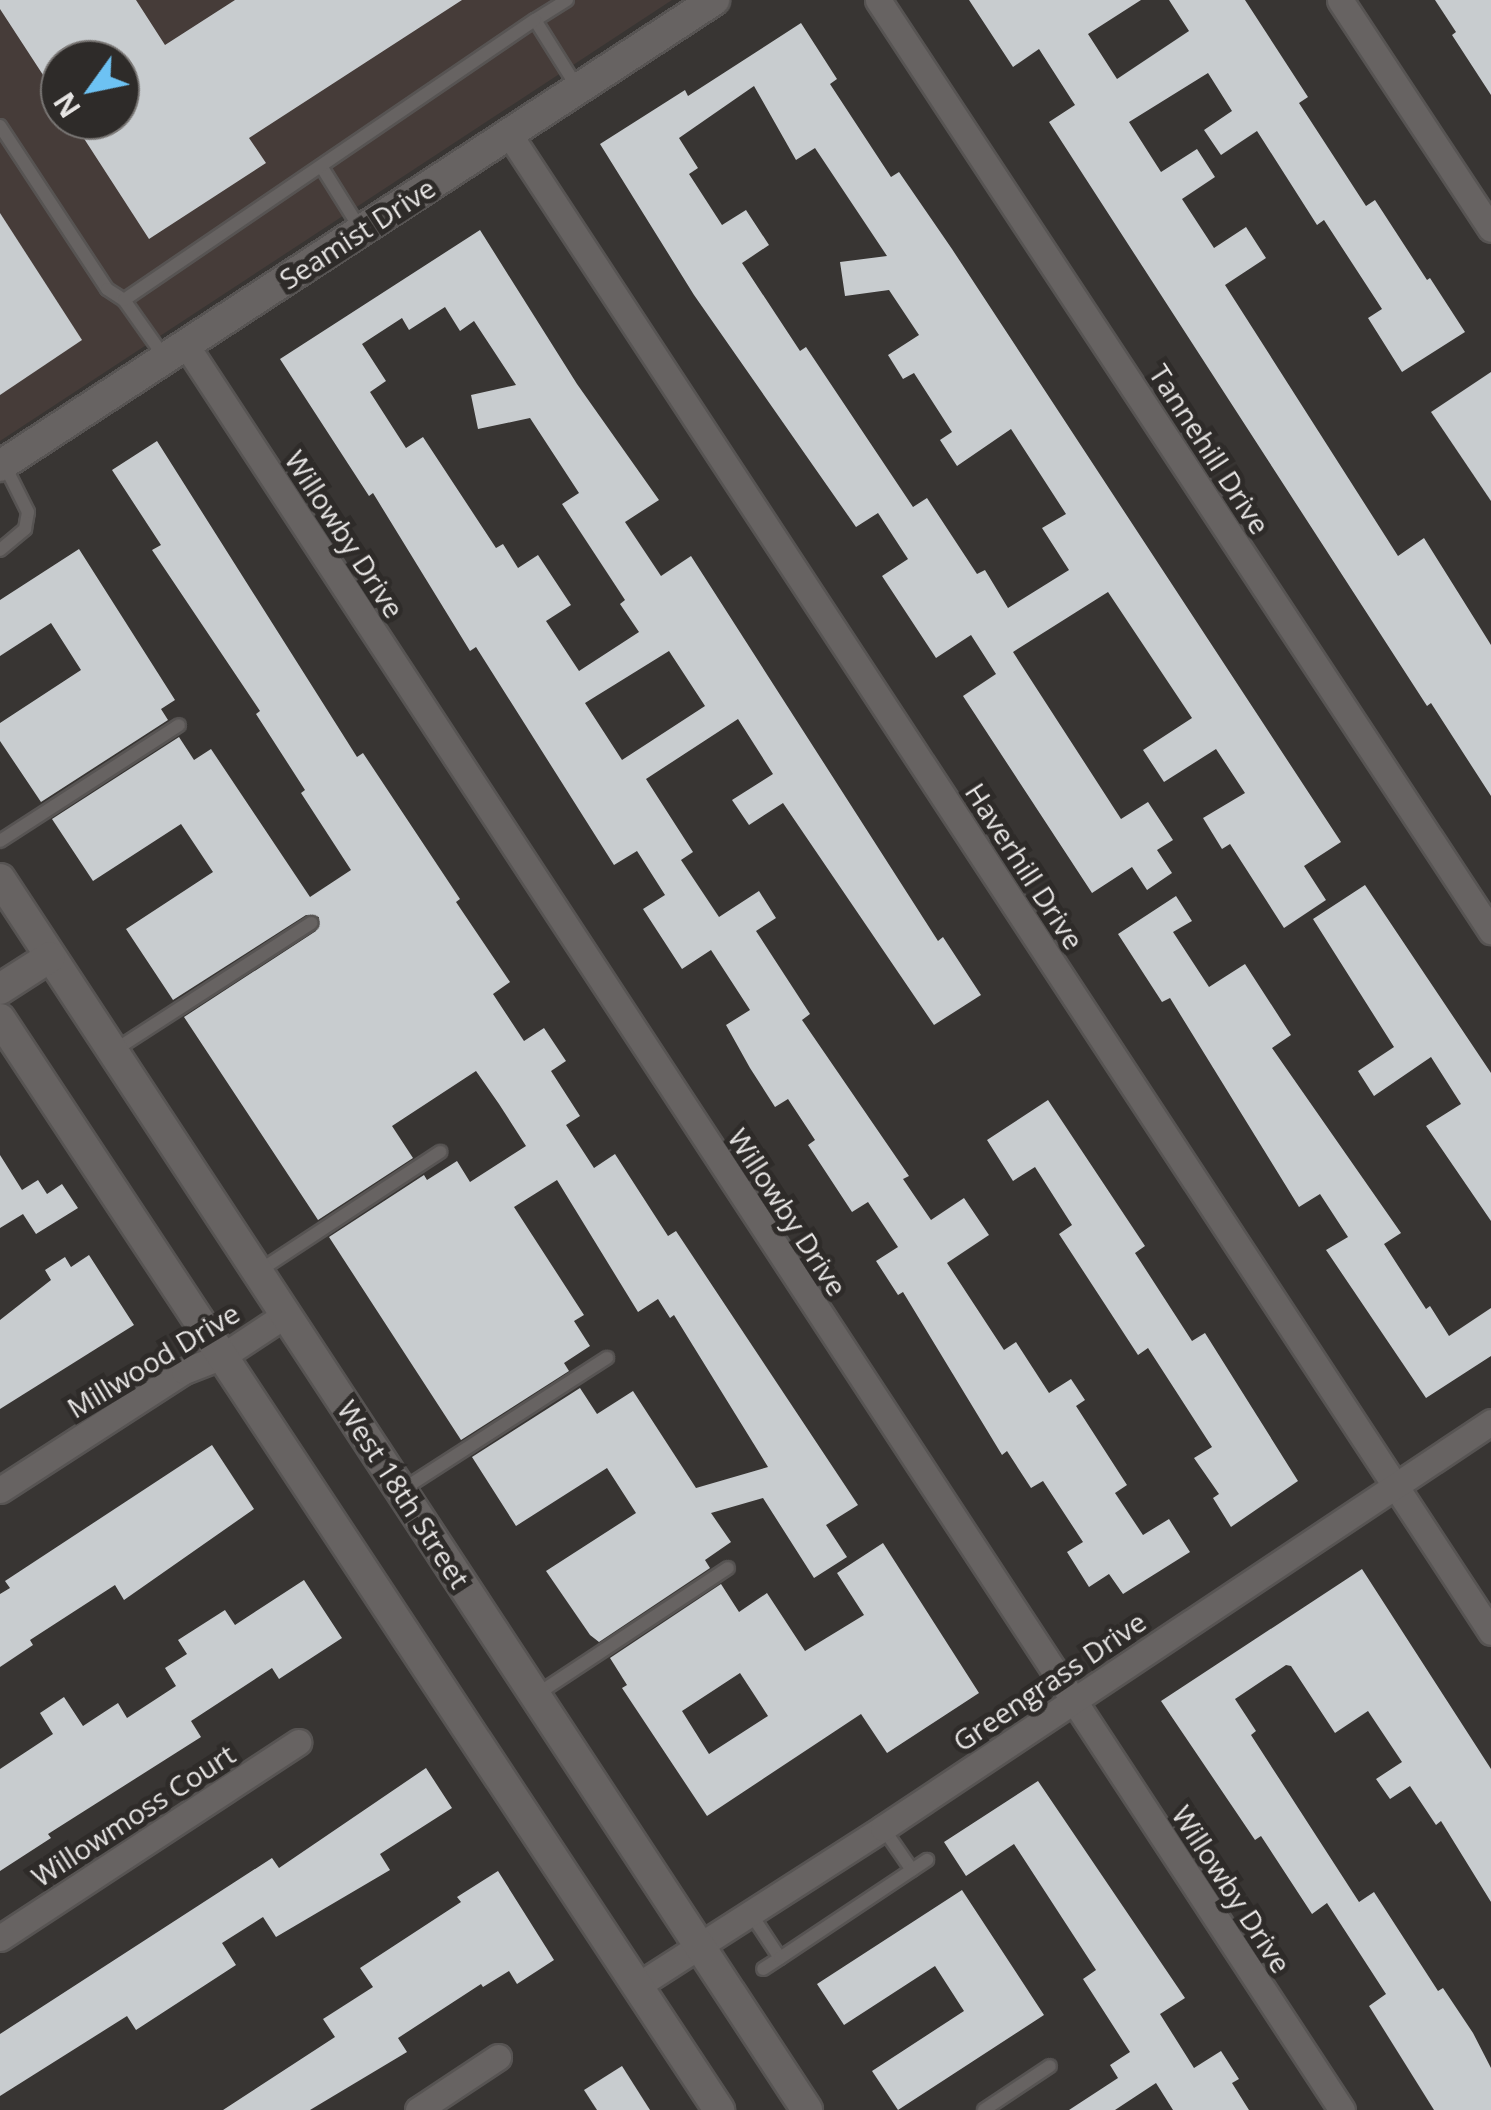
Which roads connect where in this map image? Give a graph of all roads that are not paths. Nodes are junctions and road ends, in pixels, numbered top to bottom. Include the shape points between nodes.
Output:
1 (567, 0) edge
2 (714, 0) edge
3 (878, 0) edge
4 (1340, 0) edge
5 (534, 20) junction
6 (578, 89) junction
7 (0, 126) edge
8 (509, 134) junction
9 (321, 166) junction
10 (1491, 229) edge
11 (361, 230) junction
12 (124, 300) junction
13 (175, 352) junction
14 (2, 465) edge
15 (0, 550) edge
16 (179, 724) dead end
17 (0, 840) edge
18 (0, 879) edge
19 (311, 923) dead end
20 (1491, 931) edge
21 (50, 957) junction
22 (0, 988) edge
23 (0, 1019) edge
24 (112, 1052) junction
25 (440, 1152) dead end
26 (257, 1272) junction
27 (286, 1315) junction
28 (223, 1356) junction
29 (606, 1358) dead end
30 (1491, 1422) edge
31 (1395, 1486) junction
32 (0, 1490) edge
33 (402, 1490) junction
34 (728, 1568) dead end
35 (1491, 1632) edge
36 (536, 1696) junction
37 (1072, 1702) junction
38 (298, 1742) dead end
39 (883, 1828) junction
40 (926, 1860) dead end
41 (912, 1870) junction
42 (750, 1911) junction
43 (0, 1938) edge
44 (698, 1946) junction
45 (780, 1958) junction
46 (762, 1969) dead end
47 (637, 1986) junction
48 (498, 2057) dead end
49 (1050, 2066) dead end
50 (418, 2110) edge
51 (719, 2110) edge
52 (807, 2110) edge
53 (984, 2110) edge
54 (1342, 2110) edge

1 - 5 lane
2 - 6 main road, Seamist Drive
3 - 20 street, Tannehill Drive
4 - 10 street
5 - 6 lane
5 - 9 lane
6 - 8 main road, Seamist Drive
7 - 12 lane via 107,289
8 - 11 main road, Seamist Drive
8 - 31 street, Haverhill Drive
9 - 11 lane
9 - 12 lane
11 - 13 main road, Seamist Drive
12 - 13 lane
13 - 14 main road, Seamist Drive
13 - 37 street, Willowby Drive
14 - 15 lane via 28,512 26,529
16 - 17 lane
18 - 21 main road, West 18th Street
19 - 24 lane
21 - 22 main road
21 - 24 main road, West 18th Street
23 - 28 main road
24 - 26 main road, West 18th Street
25 - 26 lane
26 - 27 main road, West 18th Street
27 - 28 street, Millwood Drive
27 - 33 main road, West 18th Street
28 - 32 street, Millwood Drive via 184,1371
28 - 47 main road
29 - 33 lane
30 - 31 street, Greengrass Drive
31 - 35 street, Haverhill Drive
31 - 37 street, Greengrass Drive
33 - 36 main road, West 18th Street
34 - 36 lane
36 - 44 main road, West 18th Street
37 - 39 street, Greengrass Drive
37 - 54 street, Willowby Drive
38 - 43 street, Willowmoss Court
39 - 41 lane
39 - 42 street, Greengrass Drive
40 - 41 lane
41 - 45 lane
42 - 44 street, Greengrass Drive
42 - 45 lane
44 - 47 street, Greengrass Drive
44 - 52 main road, West 18th Street
45 - 46 lane
47 - 51 main road
48 - 50 street
49 - 53 lane

